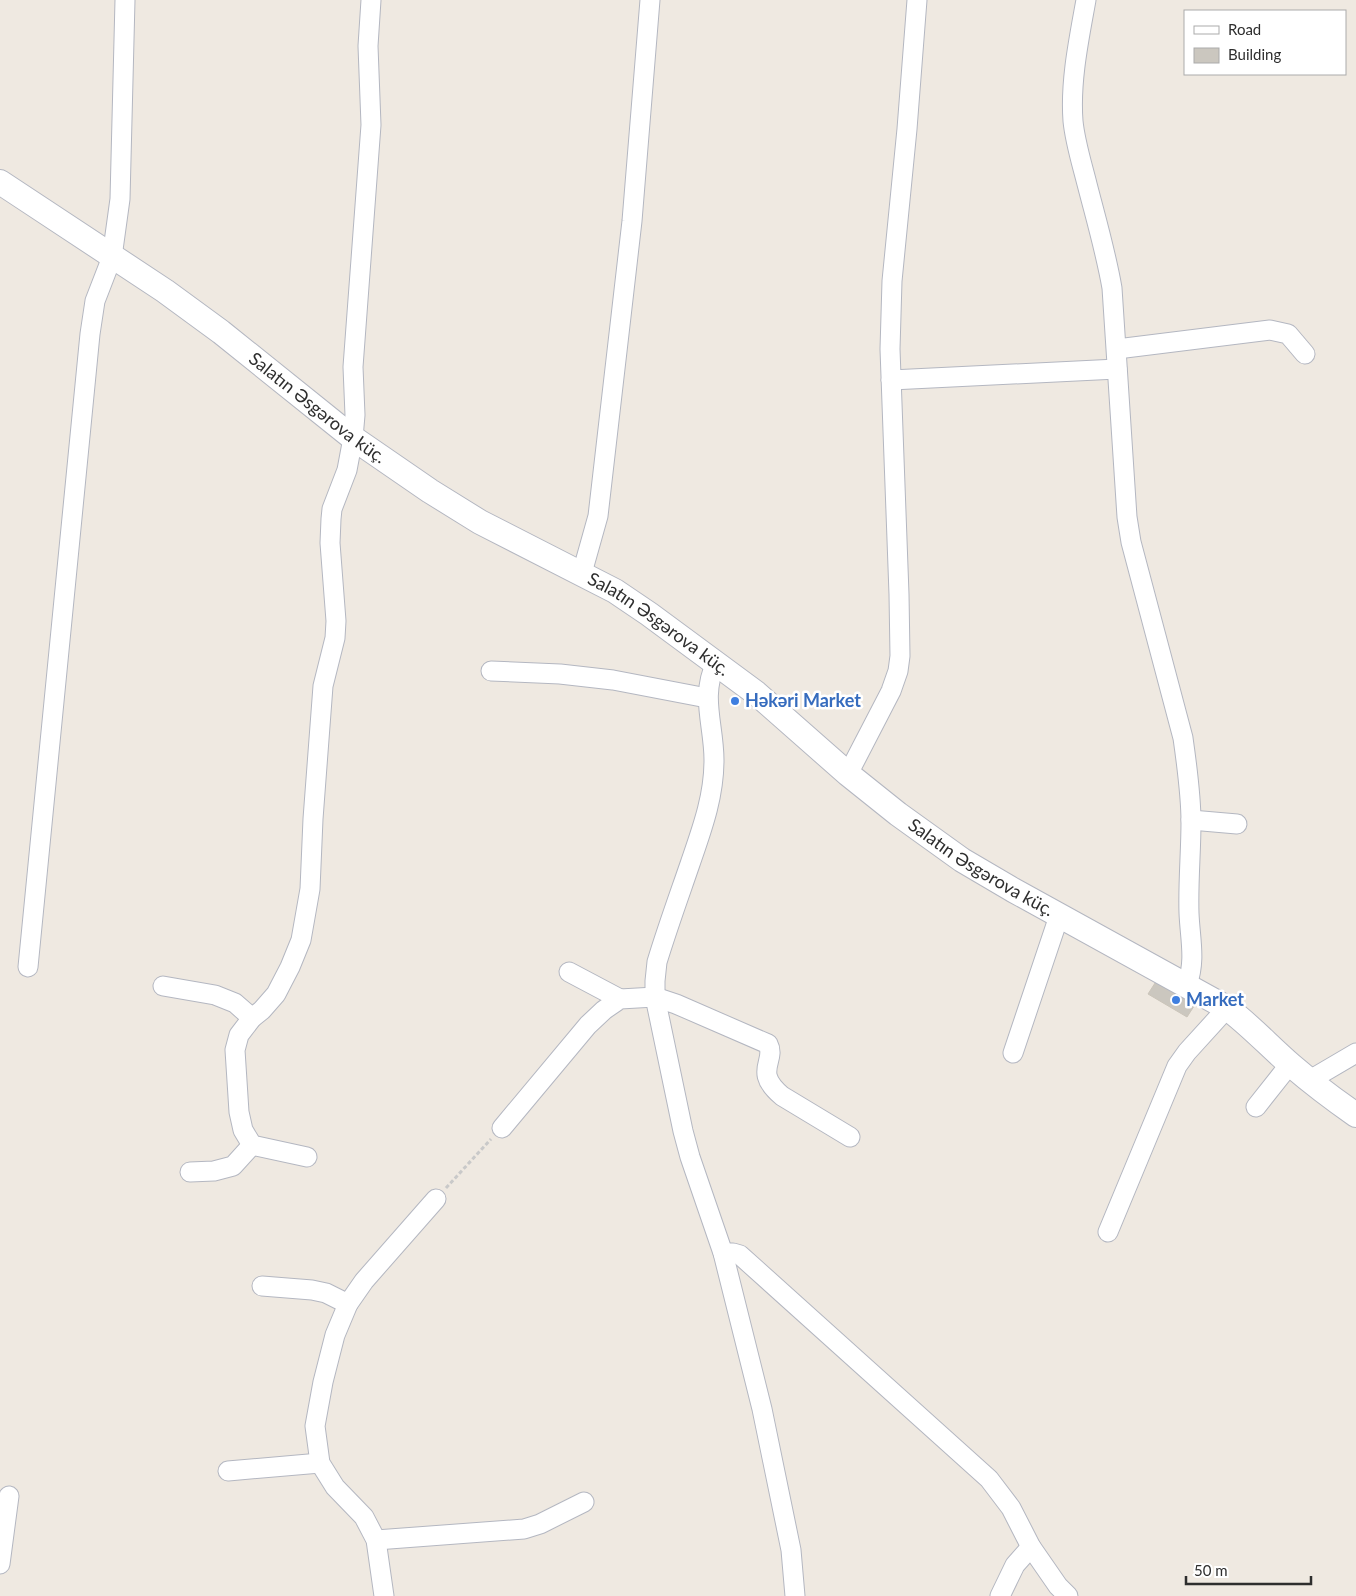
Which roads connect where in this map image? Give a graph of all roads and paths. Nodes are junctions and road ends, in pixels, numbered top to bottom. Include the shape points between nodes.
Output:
1 (125, 0) edge
2 (372, 0) edge
3 (650, 0) edge
4 (917, 0) edge
5 (1086, 0) edge
6 (0, 182) edge
7 (112, 256) junction
8 (1117, 349) junction
9 (1305, 354) dead end
10 (1118, 369) junction
11 (890, 380) junction
12 (353, 438) junction
13 (582, 573) junction
14 (716, 663) junction
15 (491, 671) dead end
16 (707, 698) junction
17 (848, 774) junction
18 (1191, 820) junction
19 (1238, 824) dead end
20 (1059, 916) junction
21 (28, 967) dead end
22 (569, 972) dead end
23 (1187, 985) junction
24 (163, 986) dead end
25 (655, 997) junction
26 (620, 999) junction
27 (1227, 1008) junction
28 (252, 1018) junction
29 (1013, 1053) dead end
30 (1356, 1053) edge
31 (1290, 1064) junction
32 (1310, 1080) junction
33 (1256, 1107) dead end
34 (1356, 1115) edge
35 (502, 1128) joint
36 (850, 1137) dead end
37 (252, 1145) junction
38 (306, 1156) dead end
39 (190, 1172) dead end
40 (436, 1200) joint
41 (1108, 1232) dead end
42 (723, 1253) junction
43 (262, 1286) dead end
44 (348, 1304) junction
45 (320, 1463) junction
46 (228, 1472) dead end
47 (9, 1496) dead end
48 (584, 1502) dead end
49 (376, 1540) junction
50 (1031, 1547) junction
51 (0, 1564) edge
52 (384, 1596) edge
53 (795, 1596) edge
54 (1000, 1596) edge
55 (1068, 1596) edge

1 - 7 street via 120,200
2 - 12 street via 368,46 371,125 353,366
3 - 13 street via 632,221 598,516
4 - 11 street via 892,281
5 - 8 street via 1078,44 1073,121 1107,260
6 - 7 street, Salatın Əsgərova küç.
7 - 12 street, Salatın Əsgərova küç. via 221,332
7 - 21 street via 95,301 90,334
8 - 9 street via 1270,330 1288,334
8 - 10 street
10 - 11 street
10 - 18 street via 1127,518 1182,738
11 - 17 street via 900,656 891,691
12 - 13 street, Salatın Əsgərova küç. via 456,508
12 - 28 street via 347,470 331,519 336,638 323,686 310,889 305,920 301,940 276,994
13 - 14 street, Salatın Əsgərova küç. via 650,614
14 - 16 street
14 - 17 street, Salatın Əsgərova küç. via 756,693
15 - 16 street via 613,680
16 - 25 street via 714,758 712,793 658,962
17 - 20 street, Salatın Əsgərova küç. via 962,860
18 - 19 street
18 - 23 street via 1189,914 1193,959
20 - 23 street, Salatın Əsgərova küç.
20 - 29 street
22 - 26 street
23 - 27 street, Salatın Əsgərova küç.
24 - 28 street via 215,995 235,1003
25 - 26 street
25 - 36 street via 768,1044 766,1074 774,1089
25 - 42 street via 683,1131
26 - 35 street via 588,1026
27 - 31 street, Salatın Əsgərova küç.
27 - 41 street via 1178,1066
28 - 37 street via 238,1035 235,1050 238,1112
30 - 32 street
31 - 32 street, Salatın Əsgərova küç.
31 - 33 street
32 - 34 street, Salatın Əsgərova küç.
35 - 40 path
37 - 38 street
37 - 39 street via 233,1166
40 - 44 street via 364,1281
42 - 50 street via 740,1255 989,1479 1011,1508
42 - 53 street via 776,1476 791,1550
43 - 44 street via 312,1290
44 - 45 street via 335,1336 315,1426
45 - 46 street
45 - 49 street via 335,1487 364,1518
47 - 51 street
48 - 49 street via 540,1524 524,1528
49 - 52 street
50 - 54 street via 1014,1565
50 - 55 street

